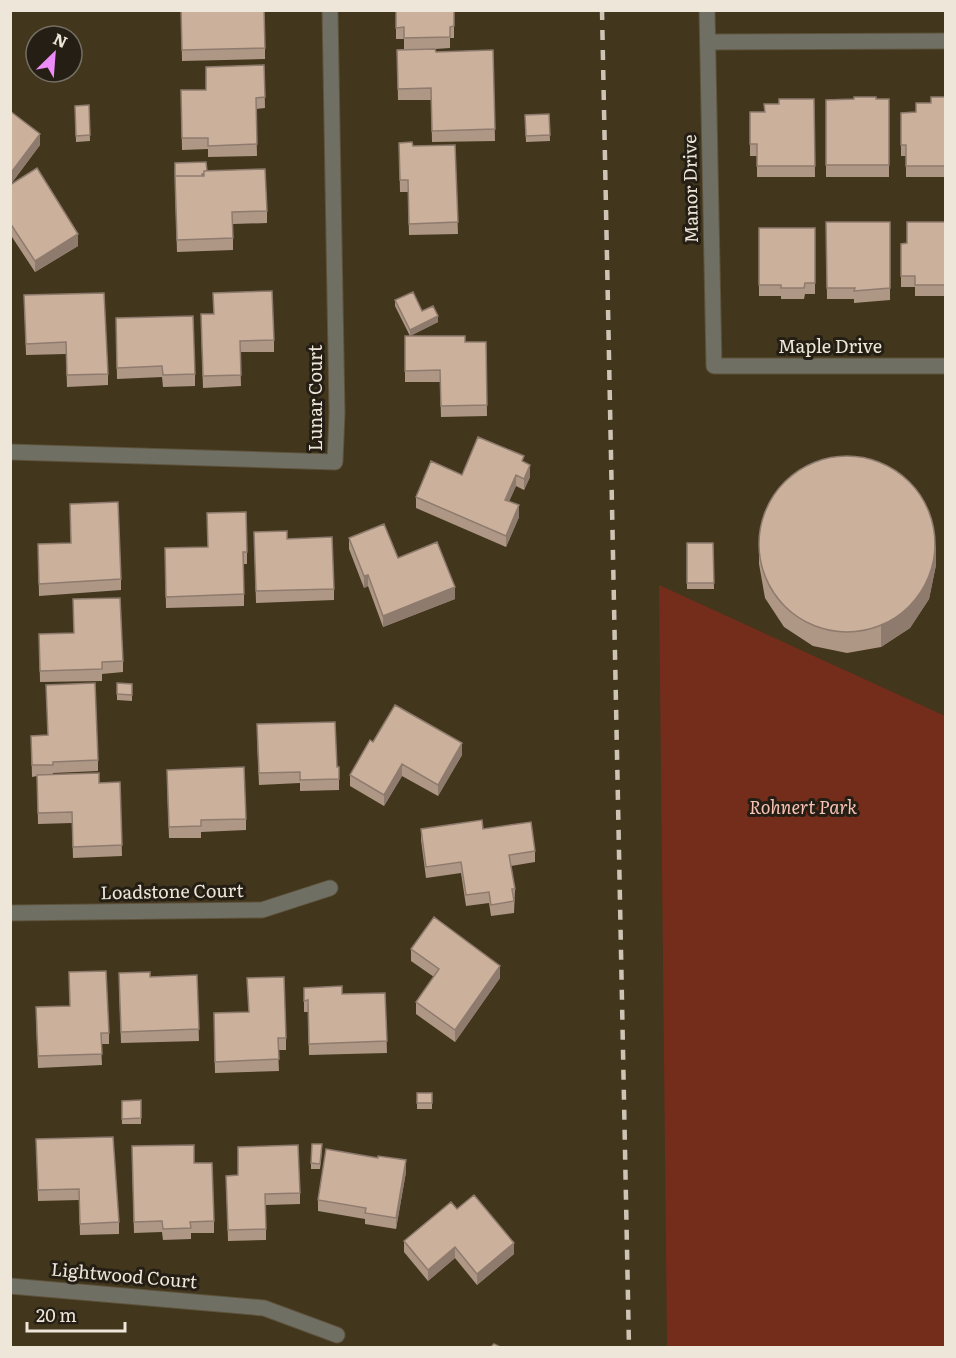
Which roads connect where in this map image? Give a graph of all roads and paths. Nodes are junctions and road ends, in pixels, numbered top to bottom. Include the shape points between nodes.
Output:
1 (330, 10) edge
2 (706, 10) edge
3 (945, 41) edge
4 (708, 42) junction
5 (714, 366) joint
6 (945, 366) edge
7 (10, 452) edge
8 (330, 888) dead end
9 (10, 914) edge
10 (10, 1286) edge
11 (338, 1335) dead end

1 - 7 street, Lunar Court via 335,462
2 - 4 street, Manor Drive
3 - 4 street
4 - 5 street, Manor Drive
5 - 6 street, Maple Drive
8 - 9 street, Loadstone Court via 262,910
10 - 11 street, Lightwood Court via 264,1308

